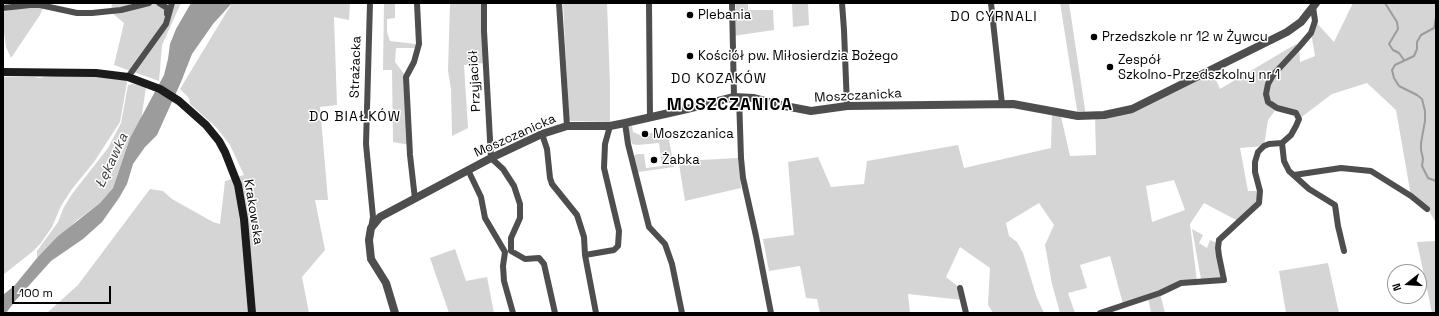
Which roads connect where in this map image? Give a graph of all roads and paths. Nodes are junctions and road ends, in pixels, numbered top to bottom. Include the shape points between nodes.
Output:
1 (149, 3) edge
2 (159, 3) edge
3 (172, 3) edge
4 (370, 3) edge
5 (418, 3) edge
6 (484, 3) edge
7 (560, 3) edge
8 (649, 3) edge
9 (732, 3) edge
10 (842, 3) edge
11 (991, 3) edge
12 (1315, 5) edge
13 (3, 8) edge
14 (166, 24) junction
15 (3, 72) edge
16 (131, 78) junction
17 (736, 97) junction
18 (1002, 104) junction
19 (847, 106) junction
20 (650, 118) junction
21 (625, 123) junction
22 (567, 126) junction
23 (610, 126) junction
24 (542, 134) junction
25 (1282, 143) junction
26 (491, 158) junction
27 (468, 170) junction
28 (1294, 175) junction
29 (415, 199) junction
30 (1426, 209) dead end
31 (371, 228) junction
32 (1344, 251) dead end
33 (508, 252) junction
34 (585, 255) junction
35 (960, 288) dead end
36 (252, 313) edge
37 (395, 313) edge
38 (512, 313) edge
39 (555, 313) edge
40 (596, 313) edge
41 (682, 313) edge
42 (771, 313) edge
43 (966, 313) edge
44 (1100, 313) edge

1 - 13 street via 92,14 40,5
2 - 14 street via 167,8
3 - 14 street
4 - 31 street, Strażacka via 366,144 373,217
5 - 29 street via 419,44 406,77
6 - 26 street, Przyjaciół
7 - 22 street
8 - 20 street
9 - 17 street
10 - 19 street
11 - 18 street
12 - 18 street, Moszczanicka via 1301,22 1287,32 1132,109 1104,115 1078,116
12 - 25 street via 1315,21 1310,33 1268,84 1268,102 1277,108 1296,113 1299,119 1291,135
14 - 16 street
15 - 16 main road, Krakowska via 96,73
16 - 36 main road, Krakowska via 160,89 197,116 219,141 231,163 244,219
17 - 19 street, Moszczanicka via 754,98 811,111
17 - 20 street, Moszczanicka
17 - 42 street via 743,178
18 - 19 street, Moszczanicka
20 - 21 street, Moszczanicka
21 - 23 street, Moszczanicka
21 - 41 street via 649,228 665,244 672,264
22 - 23 street, Moszczanicka
22 - 24 street, Moszczanicka
23 - 34 street via 605,144 604,168 619,231 618,246 614,250
24 - 26 street, Moszczanicka
24 - 34 street via 552,184 577,215 584,237
25 - 28 street via 1286,166
25 - 44 street via 1269,144 1258,152 1255,162 1260,191 1259,204 1219,240 1224,280 1182,284
26 - 27 street, Moszczanicka
26 - 33 street via 503,169 514,186 520,204 520,218
27 - 29 street, Moszczanicka
27 - 33 street via 482,197 485,218
28 - 30 street via 1341,168 1371,171 1411,196
28 - 32 street via 1309,189 1336,205
29 - 31 street, Moszczanicka via 380,217
31 - 37 street via 371,259 386,283
33 - 38 street via 503,266
33 - 39 street via 525,259 539,258 544,264
34 - 40 street
35 - 43 street

